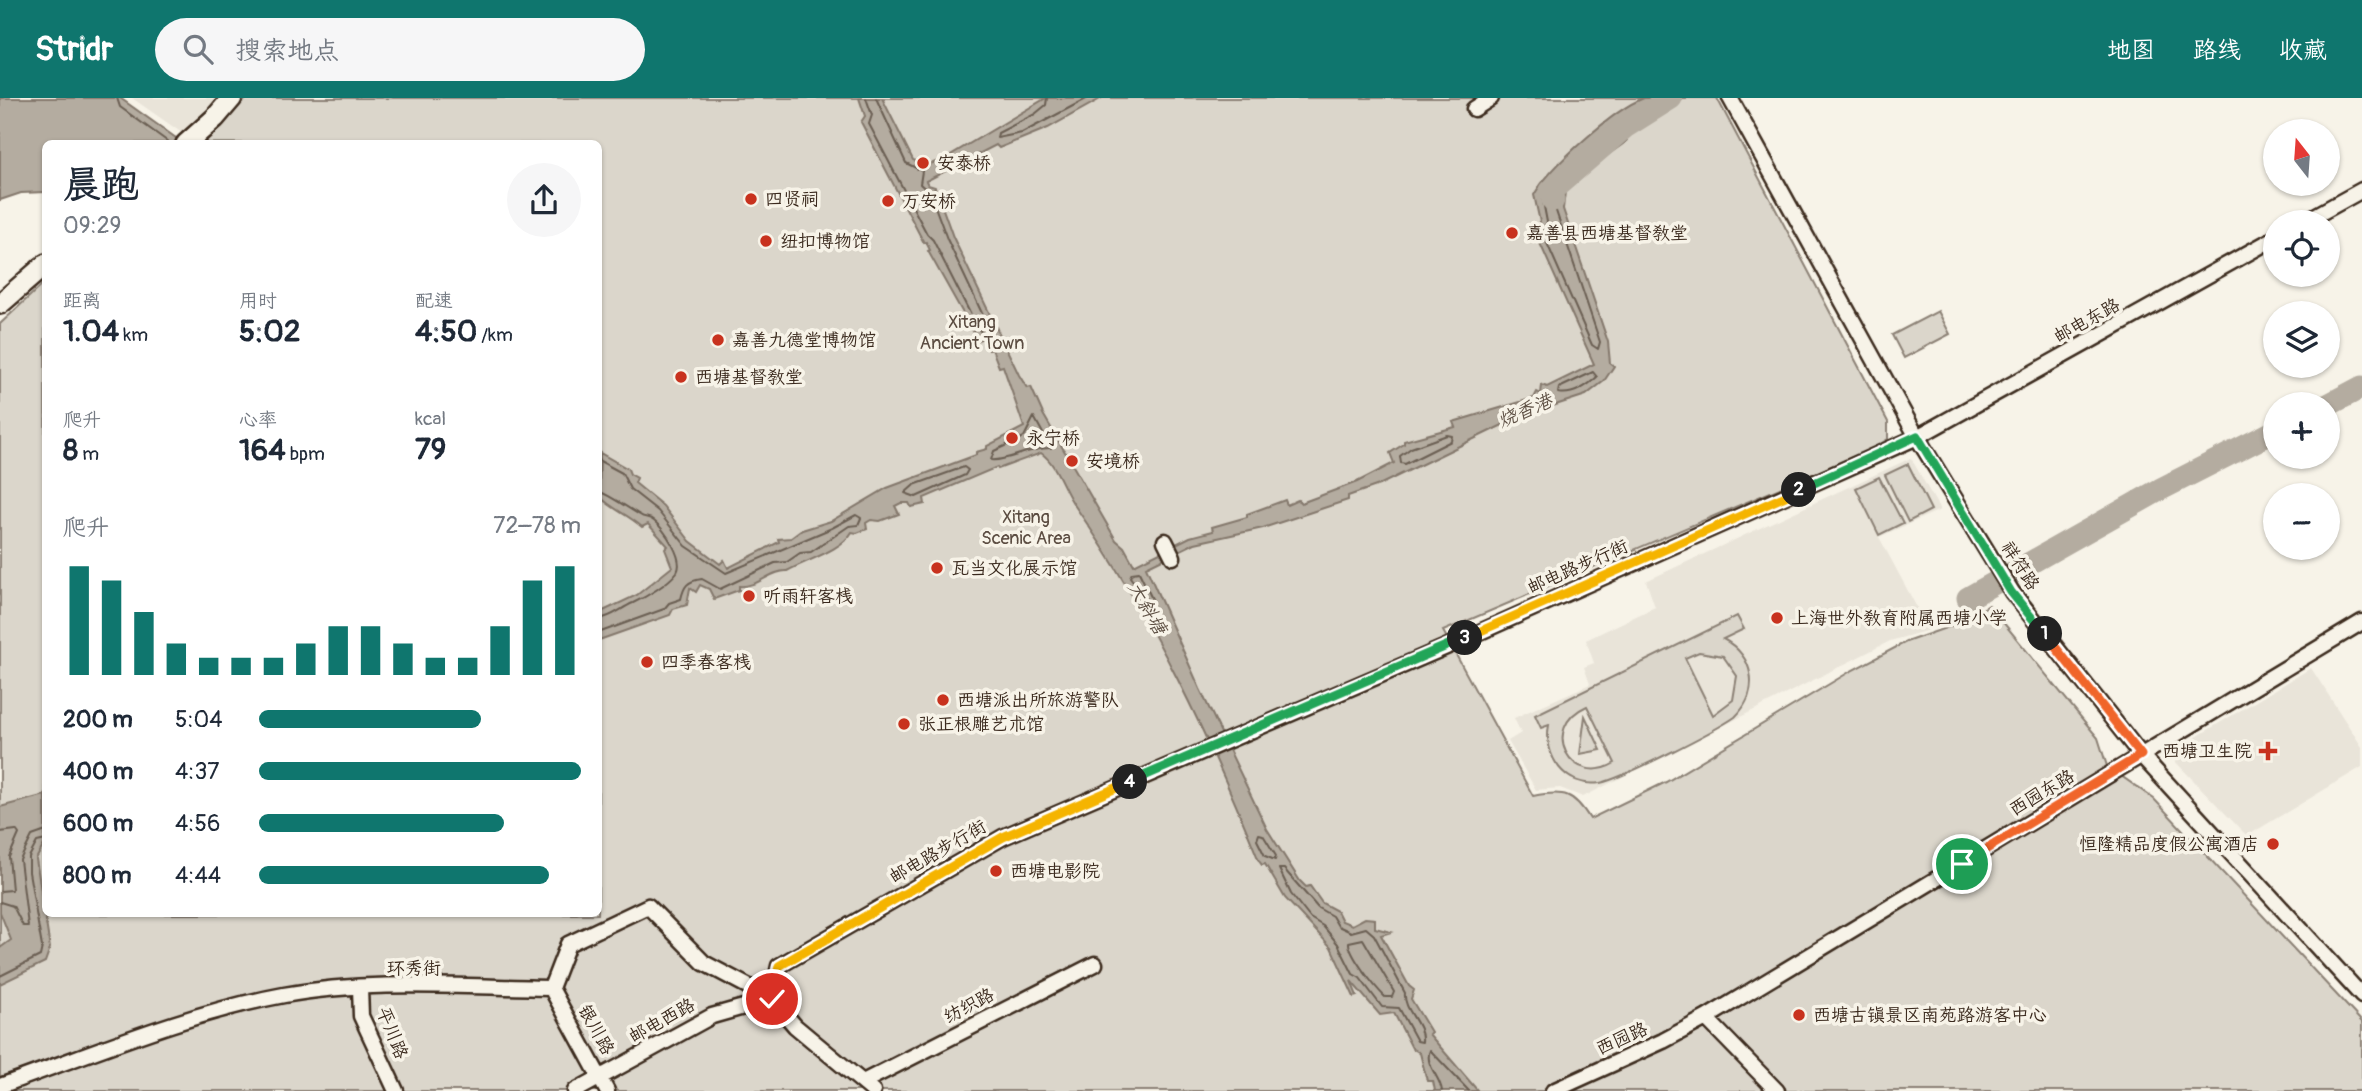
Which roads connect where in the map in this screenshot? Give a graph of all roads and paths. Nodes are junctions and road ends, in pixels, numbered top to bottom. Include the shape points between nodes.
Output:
1 (232, 98) edge
2 (1491, 98) edge
3 (1730, 98) edge
4 (1474, 109) dead end
5 (190, 140) edge
6 (2362, 190) edge
7 (2326, 210) edge
8 (2263, 245) edge
9 (42, 267) edge
10 (0, 304) edge
11 (1917, 436) junction
12 (1165, 541) dead end
13 (1173, 557) dead end
14 (2362, 622) edge
15 (2141, 755) junction
16 (1095, 964) dead end
17 (360, 988) junction
18 (551, 988) junction
19 (2362, 996) edge
20 (772, 999) junction
21 (1706, 1018) junction
22 (600, 1077) junction
23 (0, 1087) edge
24 (868, 1087) edge
25 (396, 1091) edge
26 (575, 1091) edge
27 (607, 1091) edge
28 (1553, 1091) edge
29 (1777, 1091) edge

1 - 5 street
2 - 4 street
3 - 11 street, 祥符路
6 - 7 street
8 - 11 street, 邮电东路
9 - 10 street
11 - 15 street, 祥符路 via 2011,592
11 - 20 street, 邮电路步行街 via 1003,837 779,966
12 - 13 street
14 - 15 street, 西园东路
15 - 19 street, 祥符路
15 - 21 street, 西园东路
16 - 24 street, 纺织路
17 - 18 street, 环秀街
17 - 23 street, 环秀街 via 284,995 222,1010
17 - 25 street, 平川路 via 361,1016
18 - 20 street via 568,944 648,906 704,963
18 - 22 street, 银川路
20 - 22 street, 邮电西路 via 712,1016
20 - 24 street via 795,1026
21 - 28 street, 西园路
21 - 29 street
22 - 26 street, 邮电西路
22 - 27 street, 银川路

